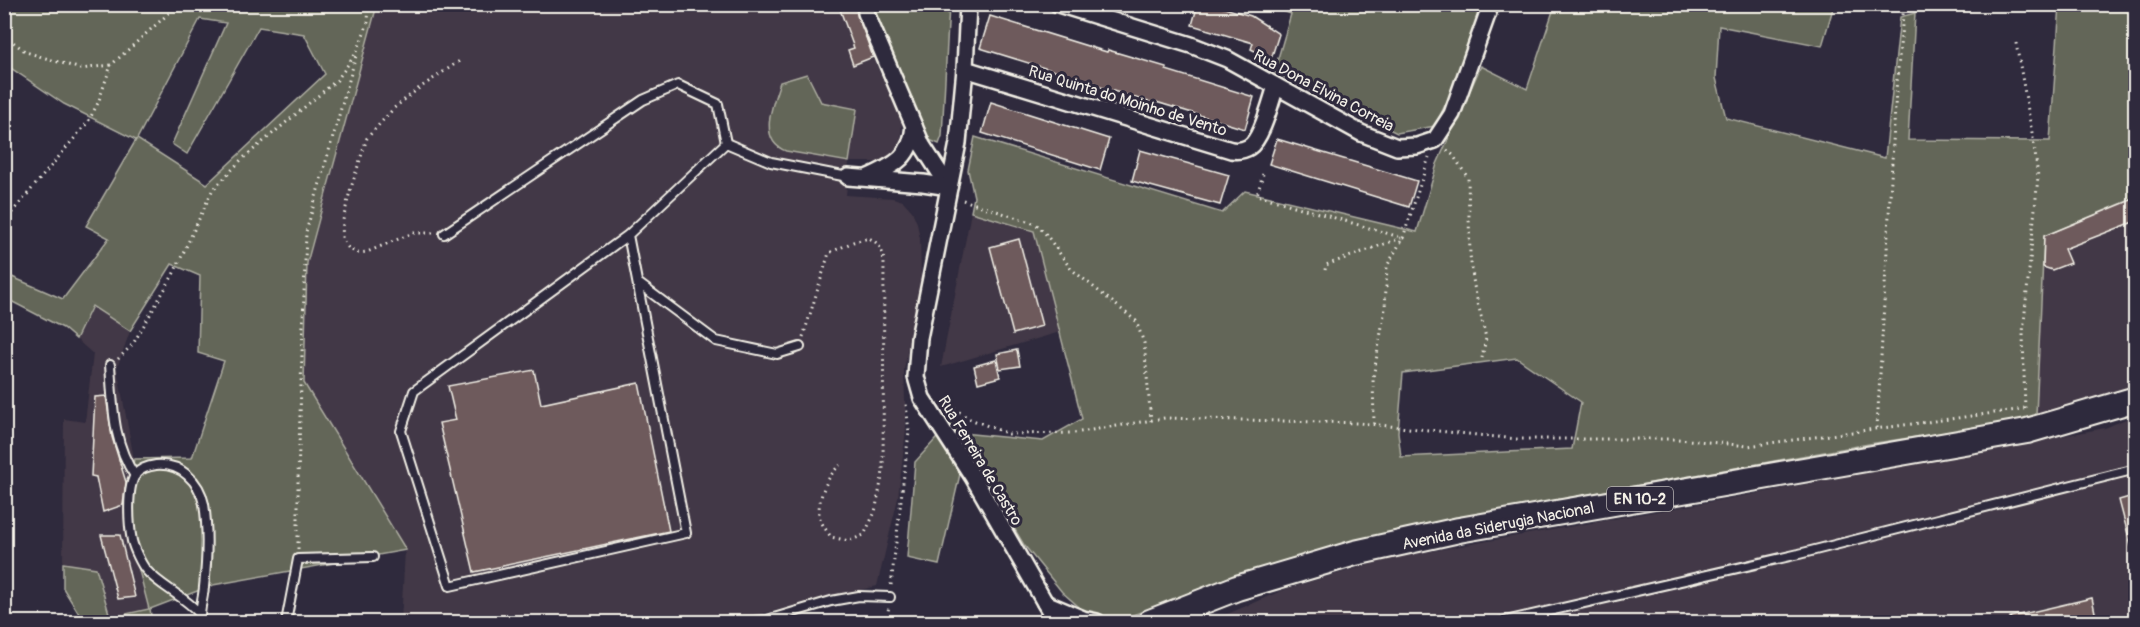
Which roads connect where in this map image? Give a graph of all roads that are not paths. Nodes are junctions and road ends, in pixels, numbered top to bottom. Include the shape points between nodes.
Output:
1 (865, 4) edge
2 (968, 4) edge
3 (1058, 4) edge
4 (1491, 4) edge
5 (965, 69) junction
6 (1276, 86) junction
7 (914, 126) junction
8 (726, 143) junction
9 (958, 143) junction
10 (926, 151) junction
11 (848, 177) joint
12 (867, 179) junction
13 (949, 187) junction
14 (444, 234) road end
15 (628, 235) junction
16 (638, 283) junction
17 (800, 347) road end
18 (110, 365) road end
19 (2136, 399) edge
20 (2136, 470) edge
21 (135, 476) junction
22 (373, 557) dead end
23 (890, 597) road end
24 (1045, 603) junction
25 (199, 614) junction
26 (200, 622) edge
27 (286, 622) edge
28 (740, 622) edge
29 (1042, 622) edge
30 (1056, 622) edge
31 (1097, 622) edge
32 (1150, 622) edge
33 (1501, 622) edge

1 - 7 street
2 - 5 street, Rua Ferreira de Castro
3 - 6 street, Rua Dona Elvina Correia via 1191,45 1227,59
4 - 6 street, Rua Dona Elvina Correia via 1440,144 1397,147 1378,141
5 - 6 street, Rua Quinta do Moinho de Vento via 1241,151 1258,138
5 - 9 street, Rua Ferreira de Castro
7 - 10 street
7 - 12 street via 905,155
8 - 11 lane via 771,162
8 - 14 lane via 718,104 678,85 643,100
8 - 15 lane
9 - 10 street via 939,152
9 - 13 street, Rua Ferreira de Castro
10 - 13 street
11 - 12 street
12 - 13 street
13 - 24 street, Rua Ferreira de Castro via 919,338 916,377 922,398 973,477
15 - 16 lane
15 - 16 lane via 414,391 401,431 450,586 686,533
16 - 17 lane via 716,341 777,354
18 - 21 lane via 118,443
19 - 32 main road, Avenida da Siderugia Nacional / EN 10-2 via 2027,431 1471,528 1378,548 1237,588
20 - 33 lane via 1799,554
21 - 25 lane via 130,489 132,543 146,570
21 - 25 lane via 141,469 165,464 179,468 195,481 203,503 206,544
22 - 27 lane via 298,560
23 - 28 lane via 831,600 767,620
24 - 29 street
24 - 30 street, Rua Ferreira de Castro
24 - 31 street
25 - 26 lane

